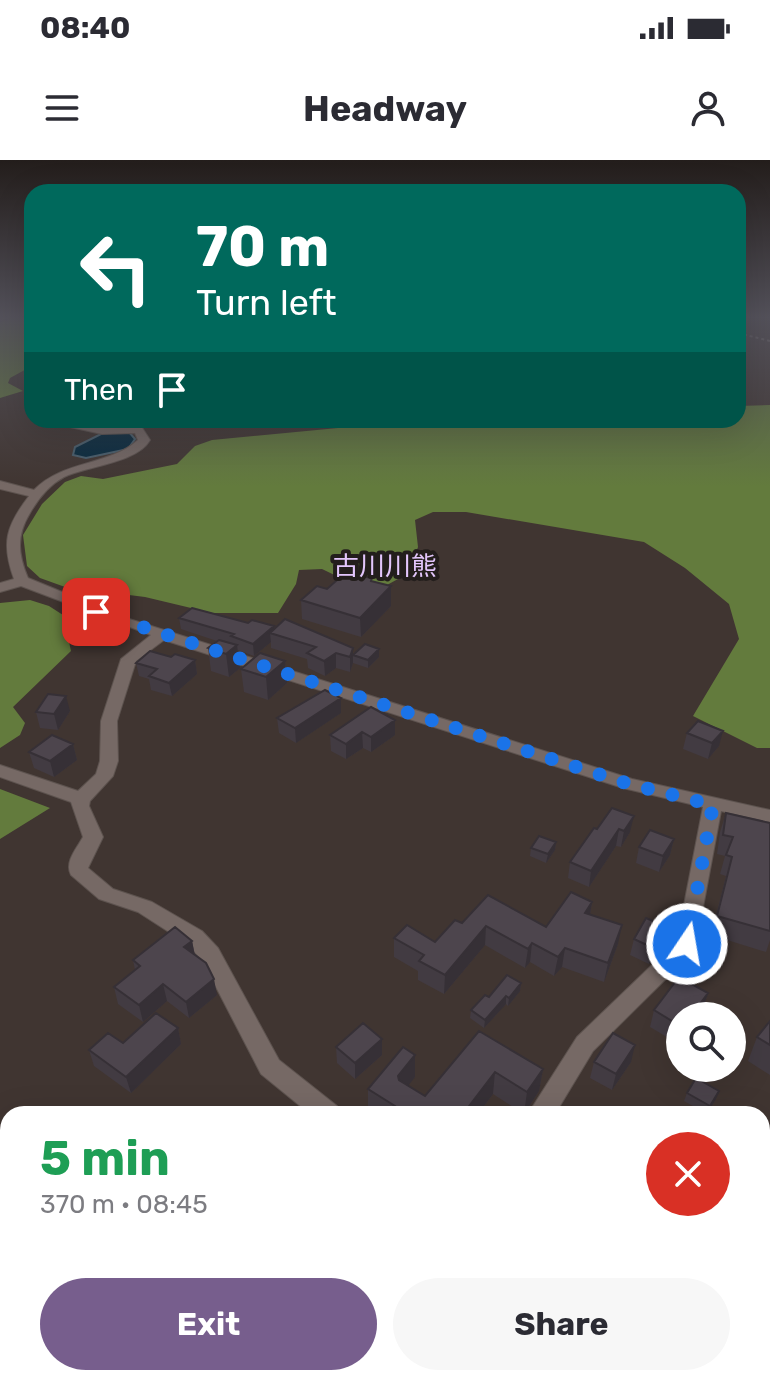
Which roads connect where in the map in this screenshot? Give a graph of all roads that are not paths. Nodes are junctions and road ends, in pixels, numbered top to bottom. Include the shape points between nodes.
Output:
1 (89, 428) edge
2 (118, 428) edge
3 (137, 428) edge
4 (0, 485) edge
5 (38, 495) junction
6 (22, 581) junction
7 (0, 588) edge
8 (162, 634) junction
9 (0, 771) edge
10 (81, 799) junction
11 (713, 805) junction
12 (770, 816) edge
13 (318, 1106) edge
14 (546, 1106) edge

1 - 2 street
3 - 5 street via 144,440 135,449 61,474
4 - 5 street
5 - 6 street via 13,539
6 - 7 street
6 - 8 street
8 - 10 street via 129,659 109,721 104,776
8 - 11 street via 629,784
9 - 10 street
10 - 13 street via 93,837 78,870 106,894 145,907 194,937 210,954 270,1067
11 - 12 street
11 - 14 street via 687,944 585,1044

